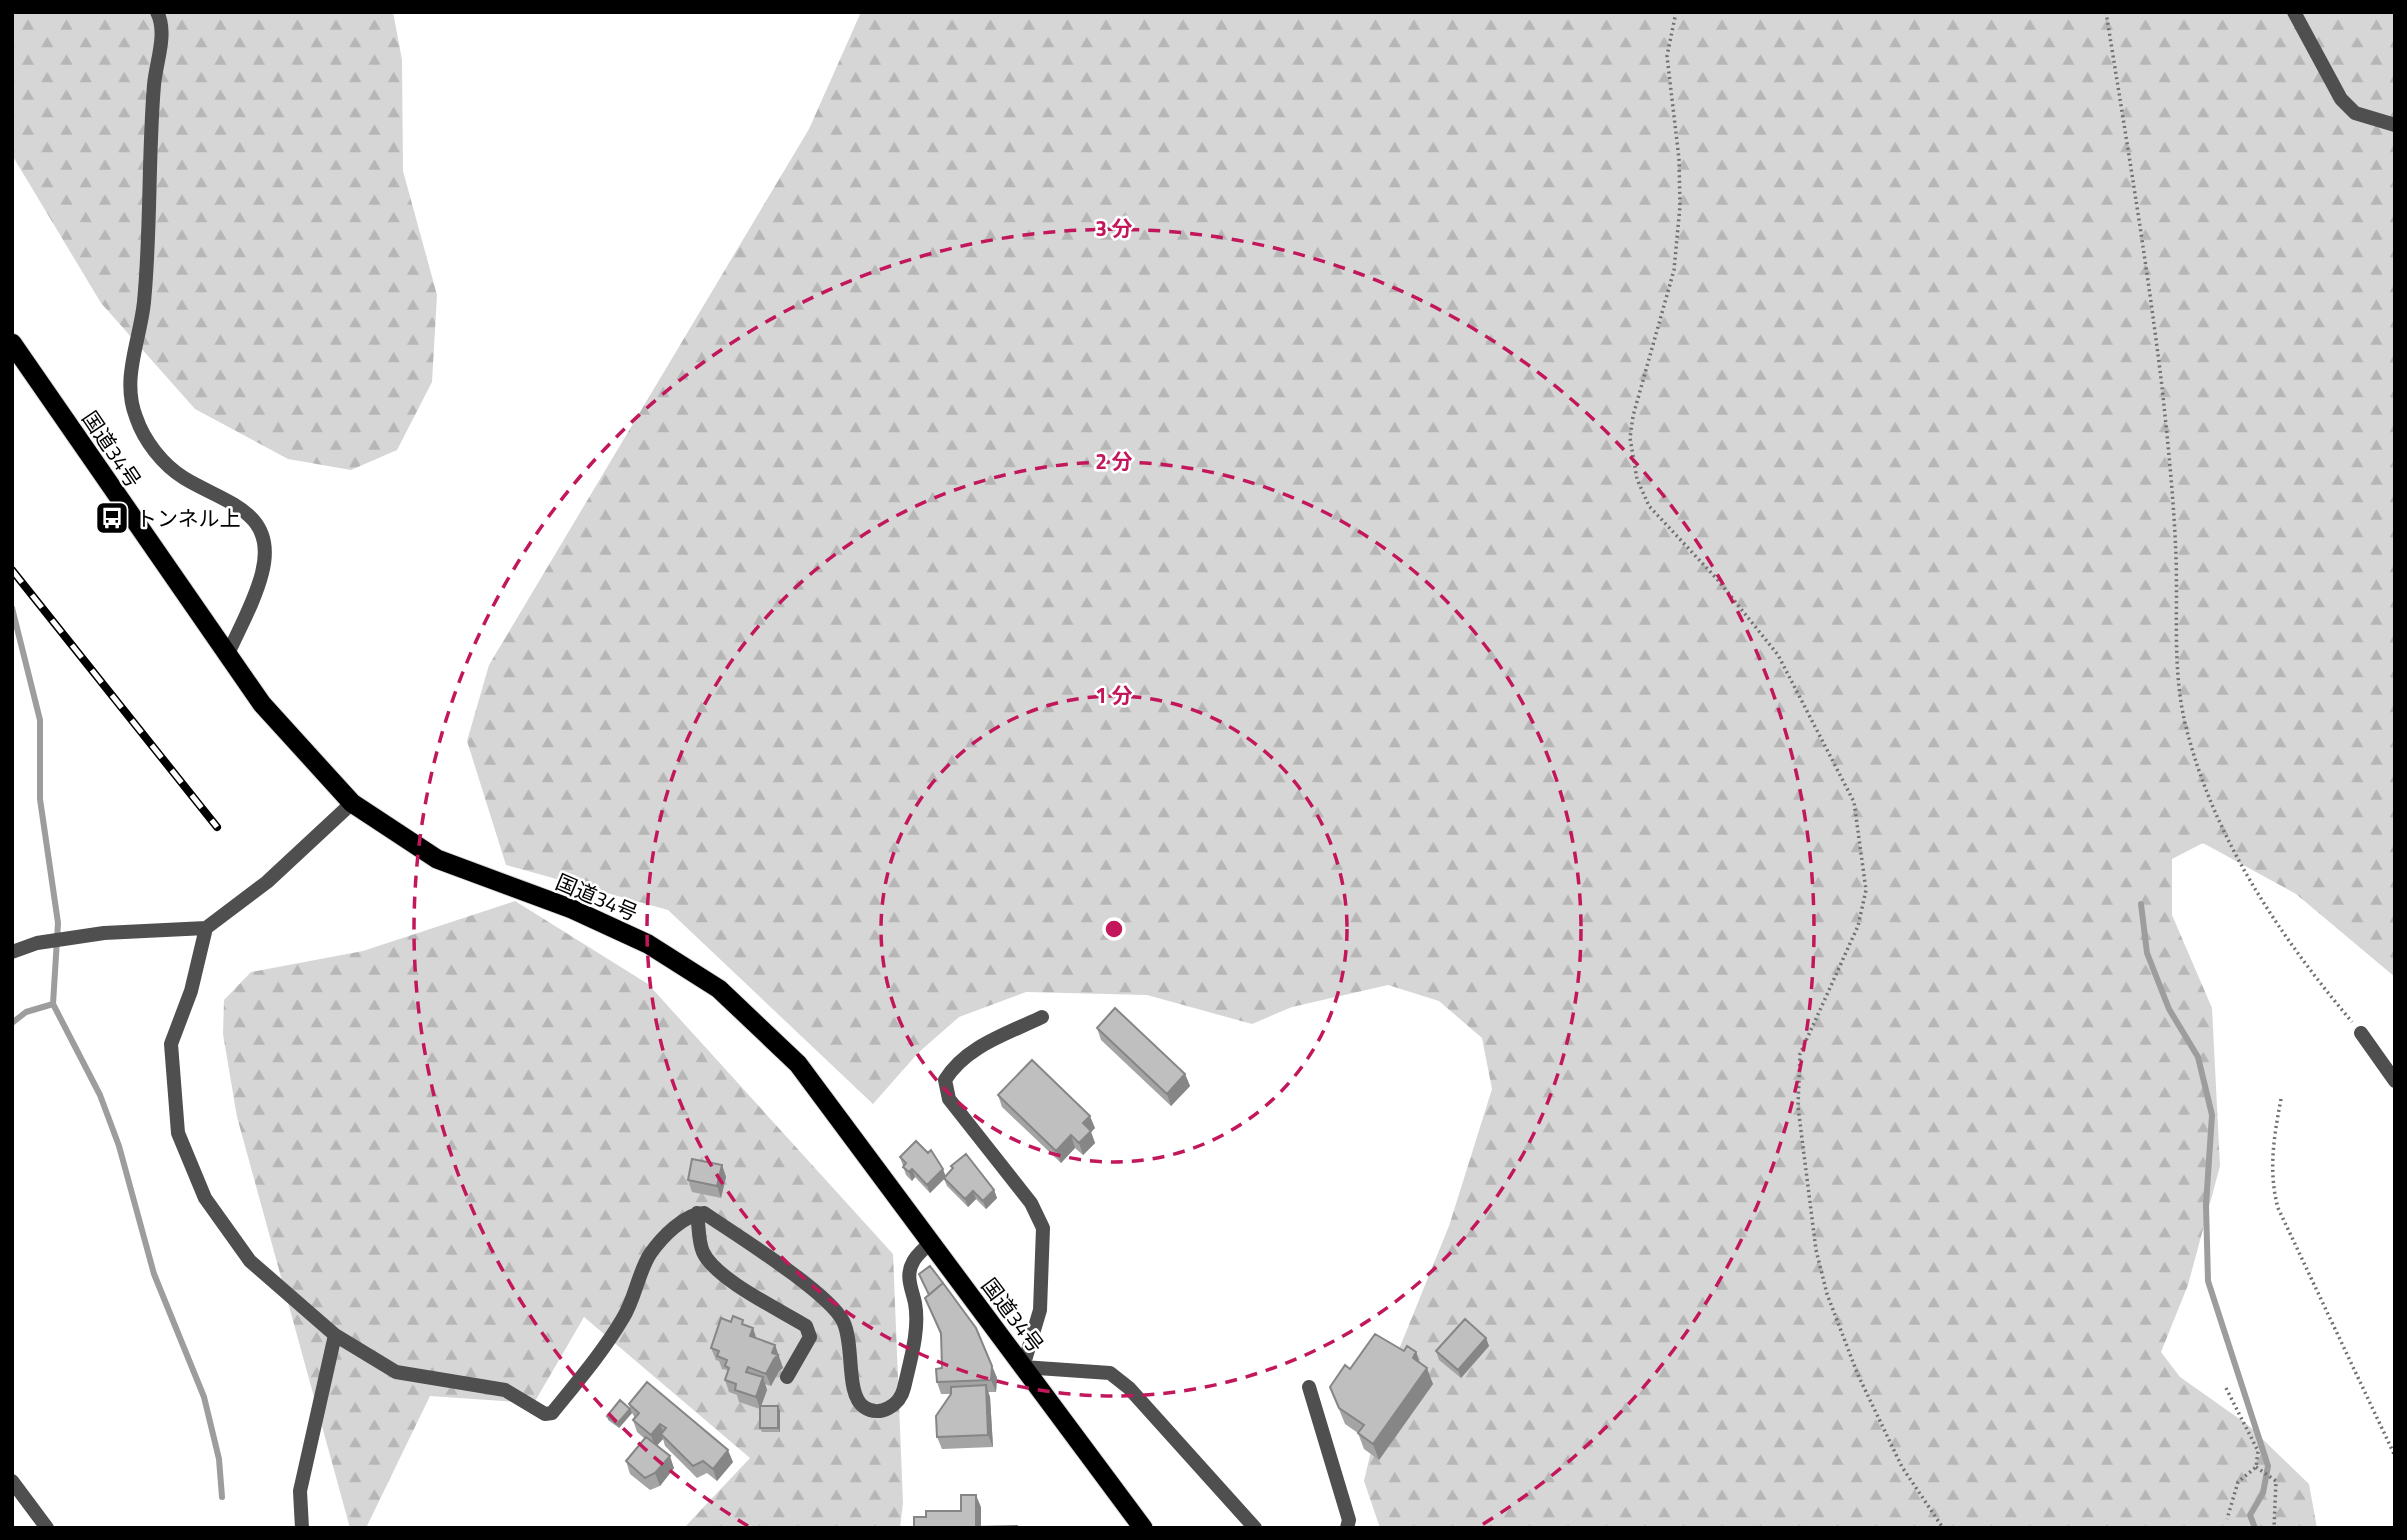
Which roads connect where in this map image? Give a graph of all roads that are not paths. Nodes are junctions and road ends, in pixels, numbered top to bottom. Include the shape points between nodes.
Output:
1 (157, 12) edge
2 (2294, 12) edge
3 (2395, 125) edge
4 (12, 343) edge
5 (227, 656) junction
6 (352, 803) junction
7 (206, 928) junction
8 (12, 951) edge
9 (1042, 1017) dead end
10 (2361, 1033) road end
11 (2395, 1081) edge
12 (697, 1213) junction
13 (931, 1242) junction
14 (335, 1335) junction
15 (1023, 1367) junction
16 (787, 1377) dead end
17 (1309, 1387) dead end
18 (12, 1481) edge
19 (47, 1528) edge
20 (302, 1528) edge
21 (1143, 1528) edge
22 (1255, 1528) edge
23 (1347, 1528) edge

1 - 5 street via 162,23 154,85 144,303 128,385 136,417 156,454 183,478 237,505 260,526 265,547 262,573
2 - 3 street via 2341,99 2355,113
4 - 5 highway, 国道34号
5 - 6 highway, 国道34号 via 262,704
6 - 7 street via 267,881
6 - 13 highway, 国道34号 via 437,859 572,909 648,944 719,989 798,1064
7 - 8 street via 104,933
7 - 14 street via 191,991 171,1044 178,1133 205,1198 250,1261
9 - 15 street via 975,1049 956,1063 946,1080 949,1099 1031,1203 1042,1228 1040,1310
10 - 11 street
12 - 13 street via 705,1213 820,1295 842,1320 852,1349 852,1388 857,1401 866,1409 881,1411 894,1407 902,1394 913,1346 915,1305 908,1280 913,1262
12 - 14 street via 682,1221 650,1254 625,1315 552,1413 545,1414 505,1390 396,1372
12 - 16 street via 702,1251 709,1261 806,1326 810,1336
13 - 15 highway, 国道34号
14 - 20 street via 300,1491
15 - 21 highway, 国道34号
15 - 22 street via 1110,1373 1129,1388
17 - 23 street via 1349,1520
18 - 19 street

